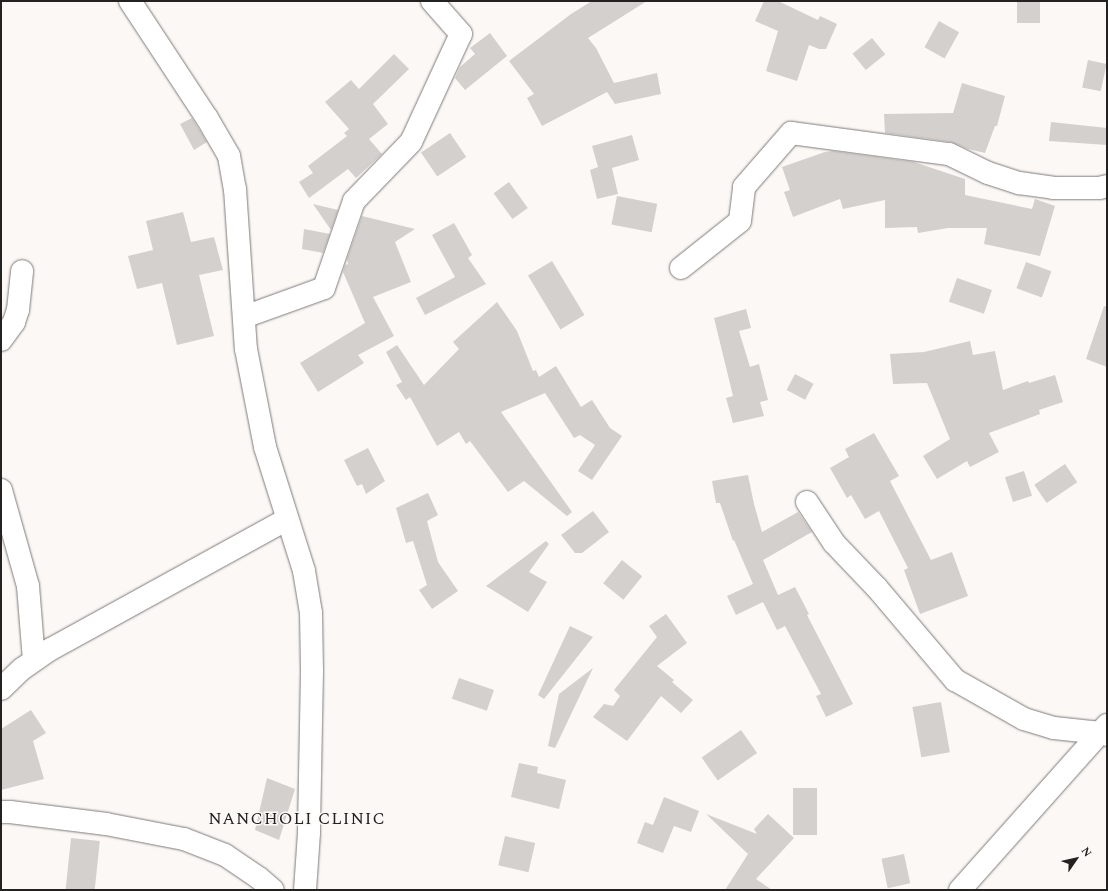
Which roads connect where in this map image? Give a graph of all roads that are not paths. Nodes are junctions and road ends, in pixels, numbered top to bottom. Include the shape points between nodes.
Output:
1 (130, 1) edge
2 (432, 1) edge
3 (1107, 186) edge
4 (681, 268) dead end
5 (22, 272) dead end
6 (244, 317) junction
7 (1, 340) edge
8 (1, 490) edge
9 (807, 502) dead end
10 (287, 519) junction
11 (34, 660) junction
12 (1, 689) edge
13 (1105, 731) edge
14 (1, 812) edge
15 (273, 890) edge
16 (304, 890) edge
17 (960, 890) edge

1 - 6 street via 229,156 235,188
2 - 6 street via 461,34 411,142 354,201 324,288
3 - 4 street via 1053,188 1019,183 988,173 948,154 791,133 744,187 740,221
5 - 7 street via 18,310 14,322
6 - 10 street via 246,349 265,447
8 - 11 street via 28,586
9 - 13 street via 834,543 877,588 955,680 1024,719 1054,728
10 - 11 street
10 - 16 street via 304,571 310,613 312,671 309,833
11 - 12 street
13 - 17 street
14 - 15 street via 106,824 184,839 225,855 260,878

